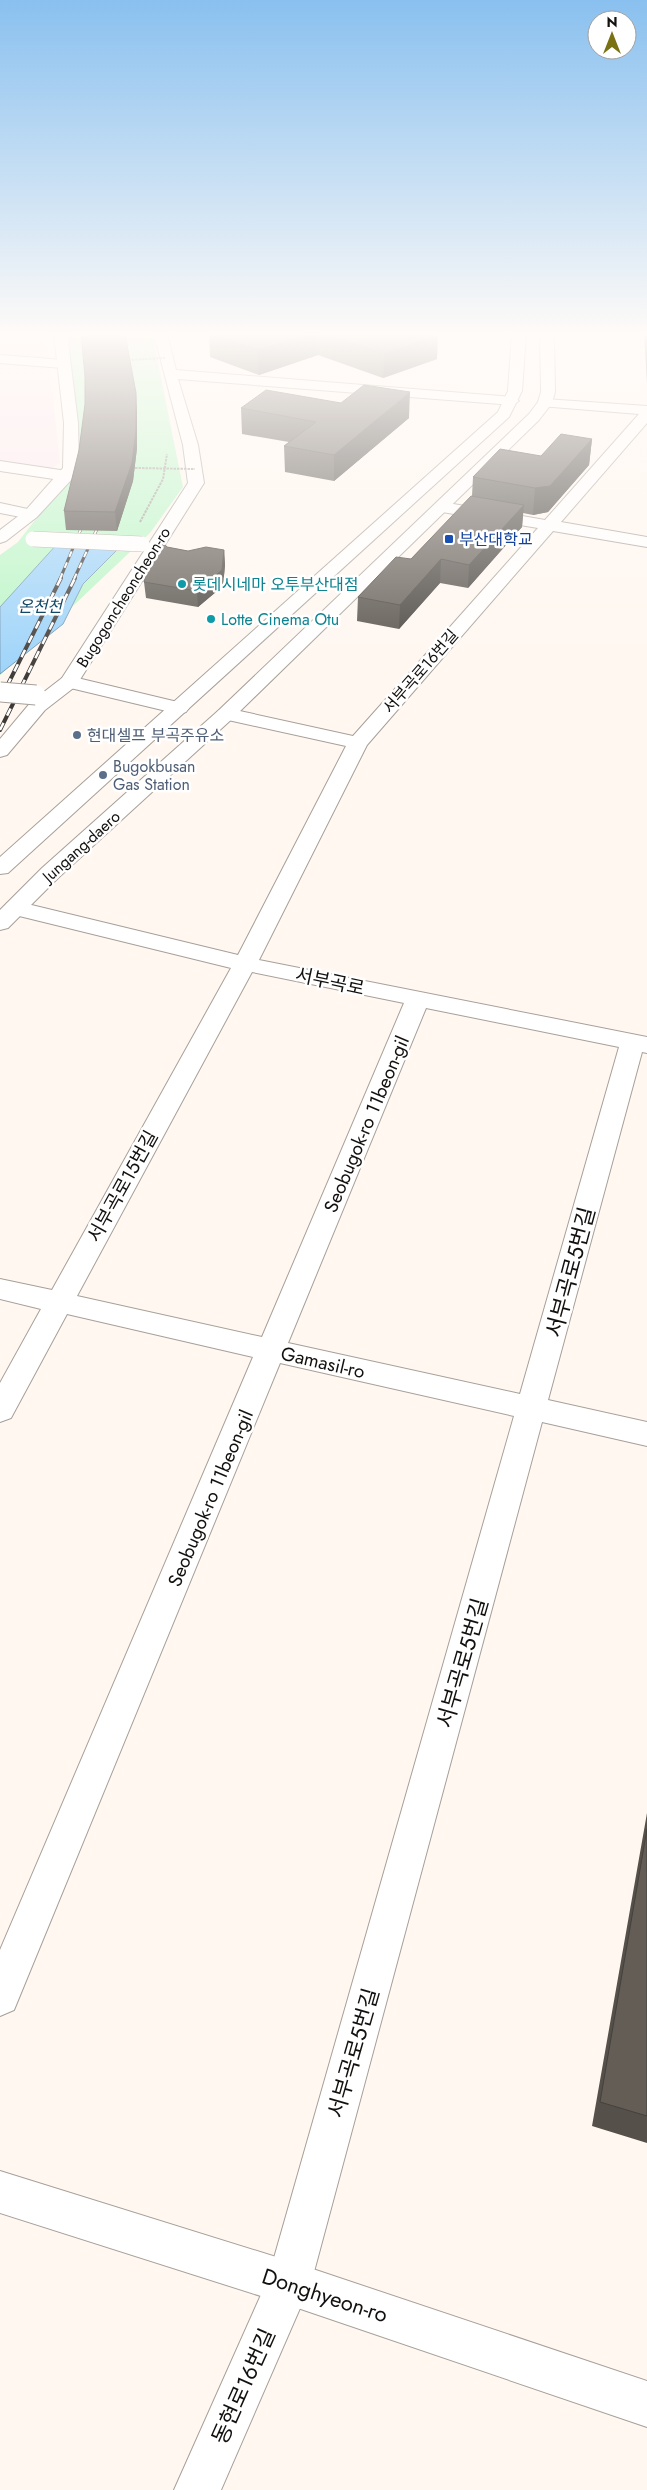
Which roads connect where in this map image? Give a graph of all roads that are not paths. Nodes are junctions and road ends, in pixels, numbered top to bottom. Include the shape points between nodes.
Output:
1 (71, 450) edge
2 (191, 450) edge
3 (464, 450) edge
4 (500, 450) edge
5 (614, 450) edge
6 (0, 466) edge
7 (67, 476) junction
8 (442, 507) junction
9 (0, 508) edge
10 (31, 514) junction
11 (549, 525) junction
12 (3, 536) edge
13 (647, 542) edge
14 (149, 544) junction
15 (69, 682) junction
16 (0, 692) edge
17 (43, 696) junction
18 (179, 708) junction
19 (226, 714) junction
20 (358, 743) junction
21 (0, 751) edge
22 (0, 868) edge
23 (8, 916) edge
24 (245, 964) junction
25 (418, 999) junction
26 (640, 1044) edge
27 (0, 1288) edge
28 (58, 1302) junction
29 (272, 1351) junction
30 (532, 1409) junction
31 (0, 1410) edge
32 (647, 1434) edge
33 (0, 1996) edge
34 (0, 2192) edge
35 (289, 2283) junction
36 (647, 2404) edge
37 (197, 2490) edge

1 - 7 street via 71,468
2 - 14 street, Bugogoncheoncheon-ro via 196,483
3 - 18 street, Jungang-daero
4 - 8 street, Jungang-daero
5 - 11 street, 서부곡로16번길
6 - 7 street
7 - 10 street
8 - 11 street
8 - 19 street, Jungang-daero
9 - 10 street
10 - 12 street
11 - 13 street
11 - 20 street, 서부곡로16번길
12 - 14 street, bridge
14 - 15 street, Bugogoncheoncheon-ro
15 - 17 street, Bugogoncheoncheon-ro
15 - 18 street
16 - 17 street, bridge
17 - 21 street, Bugogoncheoncheon-ro
18 - 22 street, Jungang-daero
19 - 20 street
19 - 23 street, Jungang-daero via 50,873
20 - 24 street, 서부곡로16번길
23 - 24 street, 서부곡로
24 - 25 street, 서부곡로
24 - 28 street, 서부곡로15번길
25 - 26 street, 서부곡로
25 - 29 street, Seobugok-ro 11beon-gil
26 - 30 street, 서부곡로5번길
27 - 28 street, Gamasil-ro
28 - 29 street, Gamasil-ro
28 - 31 street, 서부곡로15번길
29 - 30 street, Gamasil-ro
29 - 33 street, Seobugok-ro 11beon-gil
30 - 32 street, Gamasil-ro
30 - 35 street, 서부곡로5번길
34 - 35 street, Donghyeon-ro
35 - 36 street, Donghyeon-ro
35 - 37 street, 동현로16번길

